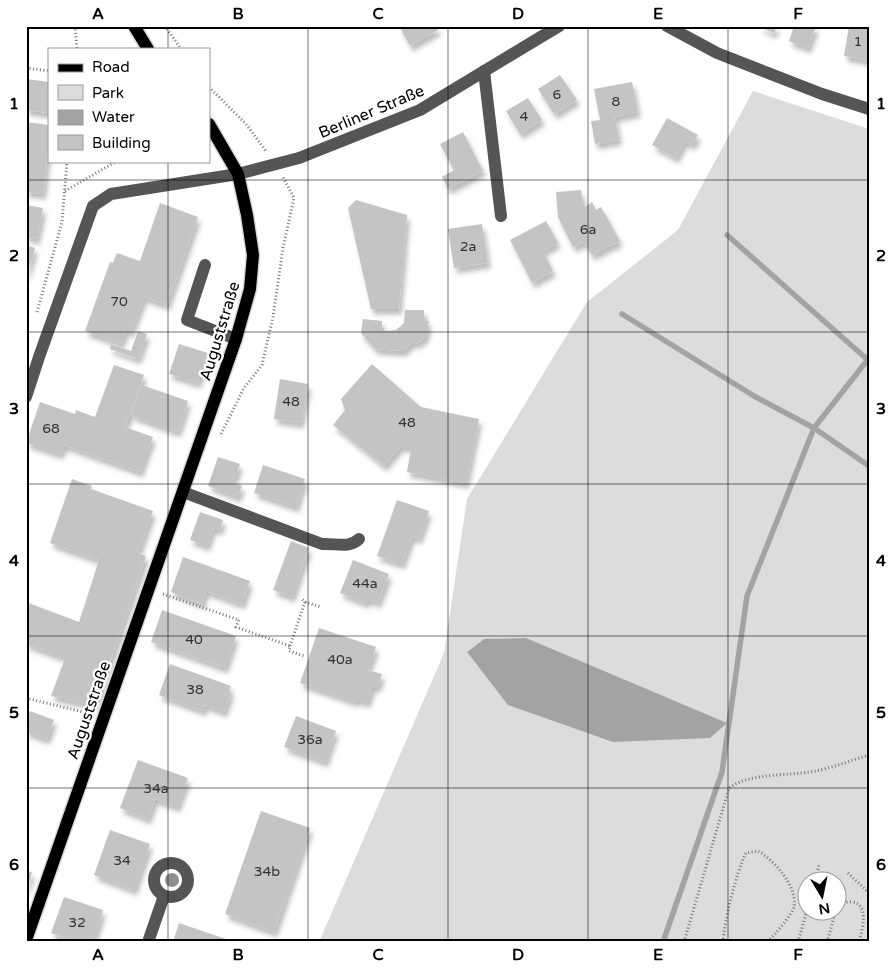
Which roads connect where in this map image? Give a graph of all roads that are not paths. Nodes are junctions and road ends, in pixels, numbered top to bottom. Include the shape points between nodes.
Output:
1 (134, 26) edge
2 (559, 26) edge
3 (667, 26) edge
4 (147, 48) edge
5 (484, 71) junction
6 (869, 109) edge
7 (210, 126) edge
8 (238, 174) junction
9 (501, 216) dead end
10 (205, 265) dead end
11 (236, 339) junction
12 (26, 396) edge
13 (183, 492) junction
14 (359, 539) dead end
15 (164, 896) dead end
16 (26, 940) edge
17 (148, 942) edge

1 - 4 main road
2 - 5 street, Berliner Straße
3 - 6 street via 717,53
5 - 8 street, Berliner Straße via 420,110 299,158
5 - 9 street
7 - 8 main road, Auguststraße
8 - 11 main road, Auguststraße via 253,256 250,289
8 - 12 street, Berliner Straße via 111,194 93,206
10 - 11 street via 187,320
11 - 13 main road, Auguststraße
13 - 14 street via 322,544 354,544
13 - 16 main road, Auguststraße
15 - 17 street

